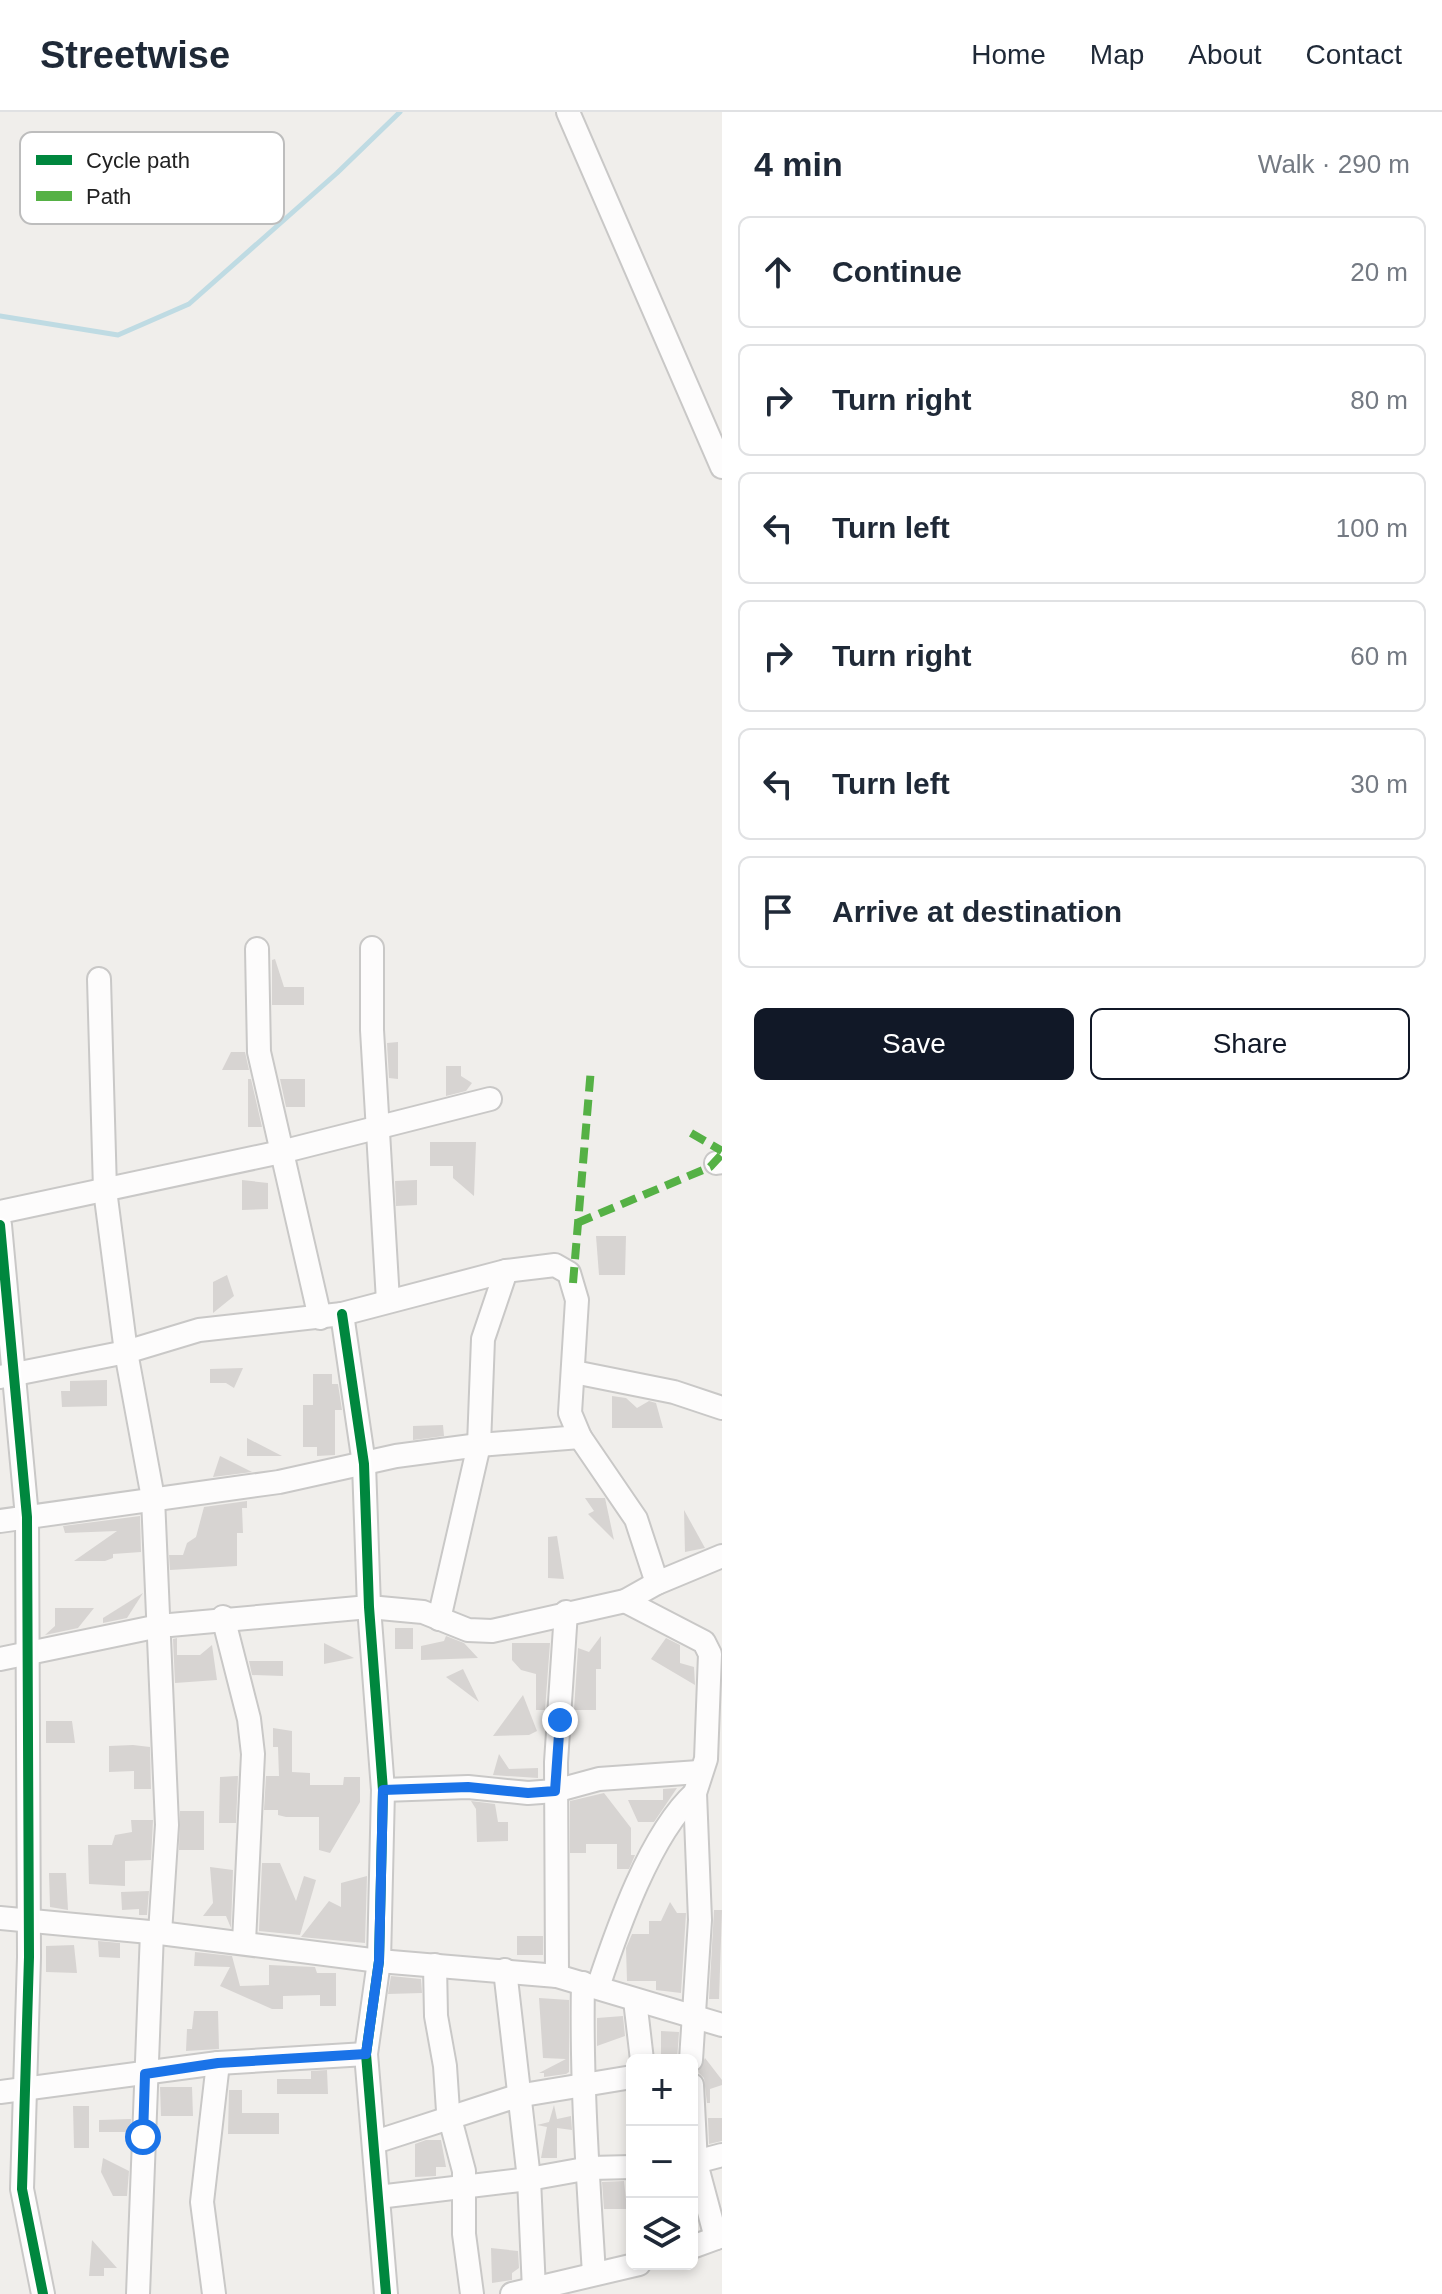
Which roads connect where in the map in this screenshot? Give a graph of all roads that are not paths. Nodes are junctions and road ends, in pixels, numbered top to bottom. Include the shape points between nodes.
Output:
1 (568, 112) edge
2 (722, 467) edge
3 (372, 948) dead end
4 (257, 949) dead end
5 (99, 979) dead end
6 (490, 1099) dead end
7 (379, 1125) junction
8 (281, 1152) junction
9 (105, 1190) junction
10 (0, 1212) edge
11 (0, 1225) edge
12 (506, 1271) junction
13 (388, 1301) junction
14 (331, 1316) junction
15 (126, 1352) junction
16 (574, 1372) junction
17 (6, 1376) edge
18 (722, 1408) edge
19 (580, 1437) junction
20 (479, 1445) junction
21 (364, 1464) junction
22 (153, 1498) junction
23 (27, 1517) junction
24 (0, 1521) edge
25 (722, 1556) edge
26 (657, 1583) junction
27 (625, 1601) junction
28 (369, 1607) junction
29 (566, 1612) junction
30 (223, 1617) junction
31 (439, 1619) junction
32 (159, 1626) junction
33 (28, 1654) junction
34 (0, 1659) edge
35 (706, 1769) edge
36 (383, 1790) junction
37 (555, 1791) junction
38 (0, 1918) edge
39 (27, 1923) junction
40 (156, 1932) junction
41 (244, 1942) junction
42 (379, 1961) junction
43 (435, 1965) junction
44 (505, 1970) junction
45 (557, 1976) junction
46 (590, 1985) junction
47 (635, 2000) junction
48 (693, 2017) junction
49 (722, 2025) edge
50 (366, 2054) junction
51 (641, 2054) edge
52 (691, 2054) edge
53 (218, 2063) junction
54 (145, 2074) junction
55 (626, 2078) edge
56 (23, 2086) junction
57 (581, 2088) junction
58 (0, 2092) edge
59 (517, 2096) junction
60 (451, 2118) junction
61 (375, 2142) junction
62 (722, 2155) edge
63 (698, 2162) edge
64 (626, 2167) edge
65 (590, 2168) junction
66 (698, 2175) edge
67 (529, 2179) junction
68 (464, 2187) junction
69 (378, 2197) junction
70 (719, 2237) edge
71 (698, 2245) edge
72 (626, 2267) edge
73 (594, 2274) junction
74 (523, 2292) edge
75 (43, 2294) edge
76 (138, 2294) edge
77 (214, 2294) edge
78 (386, 2294) edge
79 (472, 2294) edge

1 - 2 street
3 - 7 street
4 - 8 street via 259,1052
5 - 9 street
6 - 7 street
7 - 8 street
7 - 13 street
8 - 9 street
8 - 14 street
9 - 10 street
9 - 15 street
11 - 17 street
12 - 13 street
12 - 16 street via 555,1265 569,1273 577,1300
12 - 20 street via 483,1339
13 - 14 street
14 - 15 street via 199,1330
14 - 21 street
15 - 17 street
15 - 22 street
16 - 18 street via 674,1392
16 - 19 street via 570,1413
17 - 23 street
19 - 20 street
19 - 26 street via 636,1519
20 - 21 street
20 - 31 street
21 - 22 street via 279,1482
21 - 28 street
22 - 23 street
22 - 32 street
23 - 24 street
23 - 33 street
25 - 26 street
26 - 27 street
27 - 29 street
27 - 35 street via 709,1647
28 - 30 street
28 - 31 street via 423,1612
28 - 36 street
29 - 31 street via 492,1631 468,1630
29 - 37 street
30 - 32 street
30 - 41 street via 253,1754
32 - 33 street
32 - 40 street via 167,1825
33 - 34 street
33 - 39 street
35 - 37 street via 599,1779
35 - 46 street via 658,1841
35 - 48 street
36 - 37 street
36 - 42 street
37 - 45 street
38 - 39 street
39 - 40 street
39 - 56 street
40 - 41 street
40 - 54 street
41 - 42 street
42 - 43 street
42 - 50 street
43 - 44 street
43 - 60 street via 436,2016
44 - 45 street
44 - 59 street
45 - 46 street
46 - 47 street
46 - 57 street
47 - 48 street
47 - 51 street
48 - 49 street
48 - 52 street
50 - 53 street
50 - 61 street
53 - 54 street
53 - 77 street via 202,2202
54 - 56 street
54 - 76 street
55 - 57 street
56 - 58 street
56 - 75 street via 22,2189
57 - 59 street
57 - 65 street
59 - 60 street
59 - 67 street
60 - 61 street
60 - 68 street
61 - 69 street
62 - 63 street
64 - 65 street
65 - 67 street
65 - 73 street
66 - 70 street
67 - 68 street
67 - 74 street
68 - 69 street
68 - 79 street
69 - 78 street
70 - 71 street
72 - 73 street
73 - 74 street

